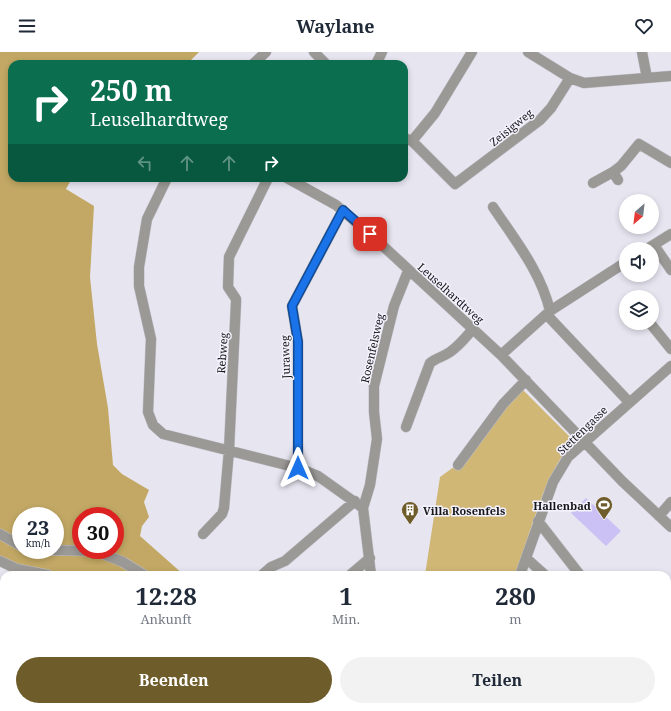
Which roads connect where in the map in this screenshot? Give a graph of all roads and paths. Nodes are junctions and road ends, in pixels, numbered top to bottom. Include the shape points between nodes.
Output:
1 (266, 52) edge
2 (314, 52) edge
3 (472, 52) edge
4 (528, 52) edge
5 (642, 52) edge
6 (257, 60) edge
7 (322, 60) edge
8 (671, 76) edge
9 (570, 78) junction
10 (647, 78) junction
11 (408, 140) edge
12 (671, 163) edge
13 (165, 182) edge
14 (266, 182) edge
15 (294, 182) edge
16 (593, 183) dead end
17 (493, 207) dead end
18 (343, 210) junction
19 (671, 234) edge
20 (658, 242) edge
21 (659, 257) edge
22 (619, 267) edge
23 (671, 270) edge
24 (408, 271) junction
25 (548, 313) junction
26 (473, 329) junction
27 (656, 330) edge
28 (671, 349) edge
29 (501, 355) junction
30 (671, 366) edge
31 (526, 380) junction
32 (629, 402) junction
33 (406, 427) dead end
34 (585, 442) junction
35 (229, 450) junction
36 (458, 465) dead end
37 (298, 468) junction
38 (354, 501) junction
39 (671, 502) edge
40 (363, 508) junction
41 (659, 516) junction
42 (538, 521) junction
43 (671, 527) edge
44 (0, 534) edge
45 (203, 534) dead end
46 (12, 541) edge
47 (64, 550) edge
48 (370, 558) junction
49 (526, 558) junction
50 (0, 561) edge
51 (27, 571) edge
52 (138, 571) edge
53 (266, 571) edge
54 (355, 571) edge
55 (370, 571) edge
56 (521, 571) edge
57 (541, 571) edge
58 (577, 571) edge

1 - 6 street
2 - 7 street
3 - 11 street via 435,113
4 - 9 street
5 - 10 street
8 - 10 street
9 - 10 street via 584,83
9 - 11 street, Zeisigweg via 540,120 455,184
12 - 16 street via 639,144 616,176
13 - 35 street via 147,219 139,267 141,301 151,339 148,412 153,425 163,434
14 - 35 street, Rebweg via 229,257 228,287 236,299
15 - 18 street, Leuselhardtweg
17 - 25 street via 526,257 546,294
18 - 24 street, Leuselhardtweg
18 - 37 street, Juraweg via 292,306 298,342
19 - 20 street
21 - 23 street
22 - 25 street
24 - 26 street, Leuselhardtweg
24 - 40 street, Rosenfelsweg via 392,313 374,386 377,441 370,485
25 - 29 street
25 - 32 street
26 - 29 street, Leuselhardtweg
26 - 33 street via 454,349 437,357 430,364
27 - 28 street
29 - 31 street, Leuselhardtweg
30 - 32 street, Stettengasse
31 - 34 street, Leuselhardtweg
31 - 36 street via 503,404
32 - 34 street, Stettengasse
34 - 41 street, Leuselhardtweg
34 - 42 street, Stettengasse via 568,457 553,482
35 - 37 street
35 - 45 street, Rebweg via 224,508 222,514
37 - 38 street via 318,476
38 - 40 street
38 - 53 street via 285,561
39 - 41 street
40 - 48 street, Rosenfelsweg
41 - 43 street, Leuselhardtweg
42 - 49 street, Stettengasse
42 - 58 street
44 - 46 street
47 - 52 street via 96,551
48 - 54 street
48 - 55 street, Rosenfelsweg
49 - 56 street, Stettengasse
49 - 57 street
50 - 51 street

